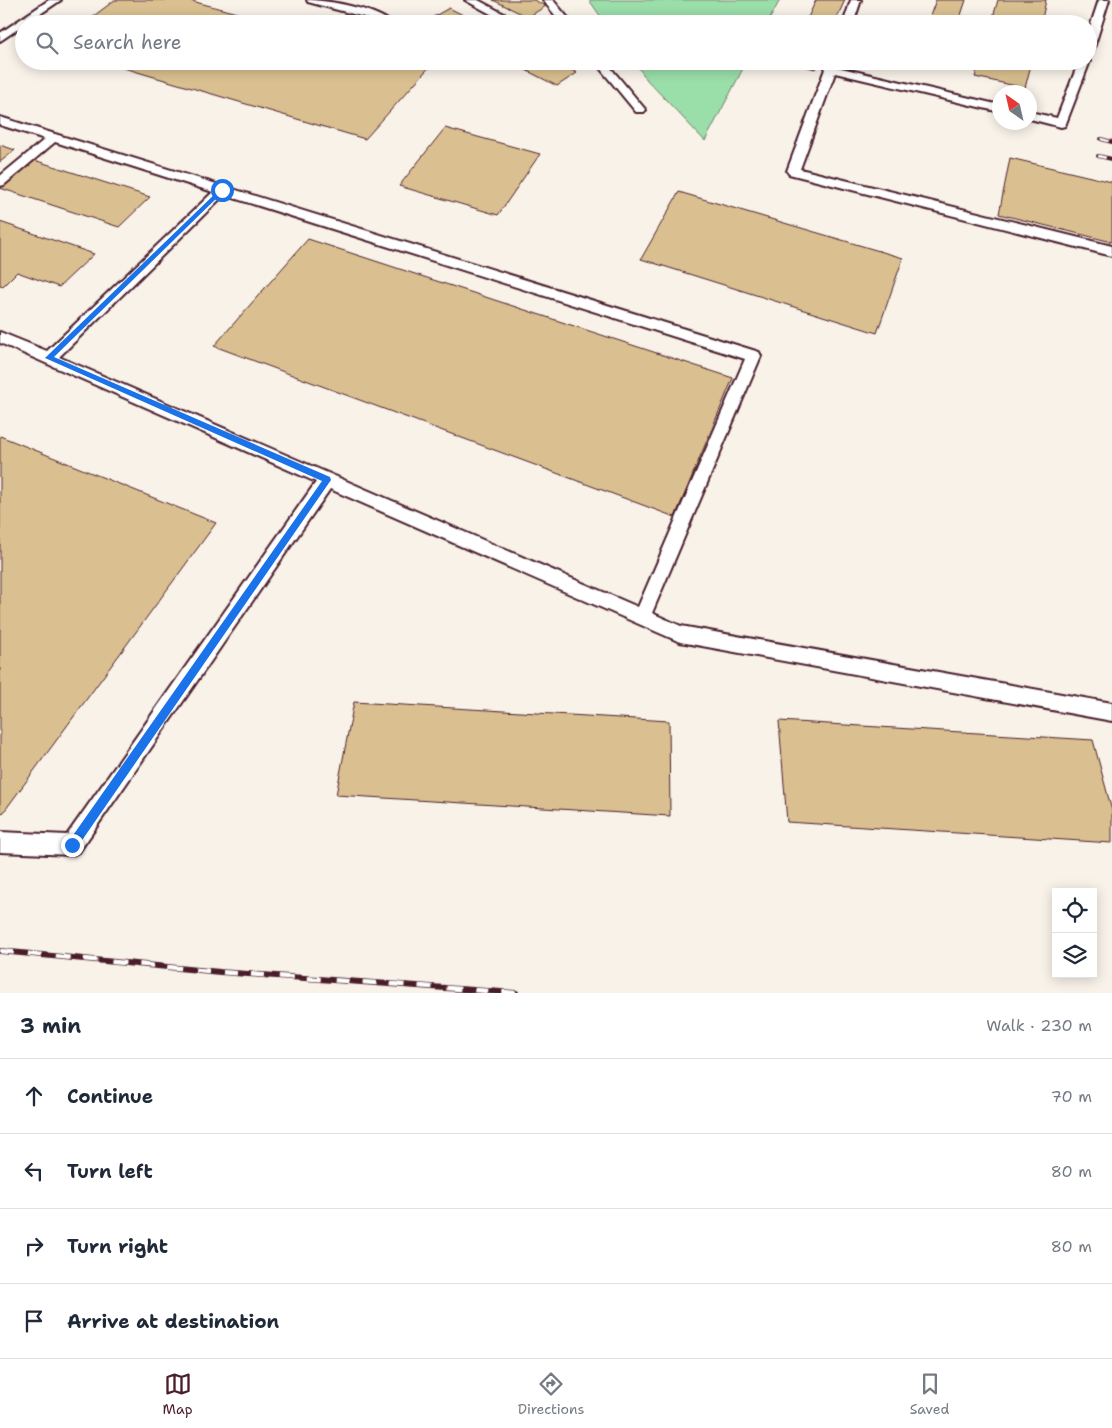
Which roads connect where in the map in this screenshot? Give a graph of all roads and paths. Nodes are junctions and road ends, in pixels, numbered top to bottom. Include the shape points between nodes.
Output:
1 (56, 0) edge
2 (312, 0) edge
3 (470, 0) edge
4 (548, 0) edge
5 (856, 0) edge
6 (1104, 0) edge
7 (34, 15) edge
8 (364, 15) edge
9 (500, 15) edge
10 (560, 15) edge
11 (851, 15) edge
12 (1097, 22) edge
13 (15, 28) edge
14 (0, 38) edge
15 (607, 70) edge
16 (830, 70) edge
17 (851, 70) edge
18 (1082, 70) edge
19 (992, 107) edge
20 (640, 110) dead end
21 (1037, 118) edge
22 (0, 121) edge
23 (53, 138) junction
24 (0, 182) edge
25 (222, 190) junction
26 (1112, 251) edge
27 (0, 337) edge
28 (49, 358) junction
29 (327, 480) junction
30 (642, 617) junction
31 (1112, 712) edge
32 (0, 842) edge

1 - 7 lane
2 - 8 lane
3 - 9 lane
4 - 10 lane
5 - 11 lane
6 - 12 lane
13 - 14 lane
15 - 20 lane
16 - 26 lane via 793,171
17 - 19 lane
18 - 21 lane via 1061,123
22 - 23 lane
23 - 24 lane
23 - 25 lane
25 - 28 lane
25 - 30 lane via 754,356
27 - 28 lane
28 - 29 lane
29 - 30 lane
29 - 32 lane via 72,845
30 - 31 lane via 680,634

